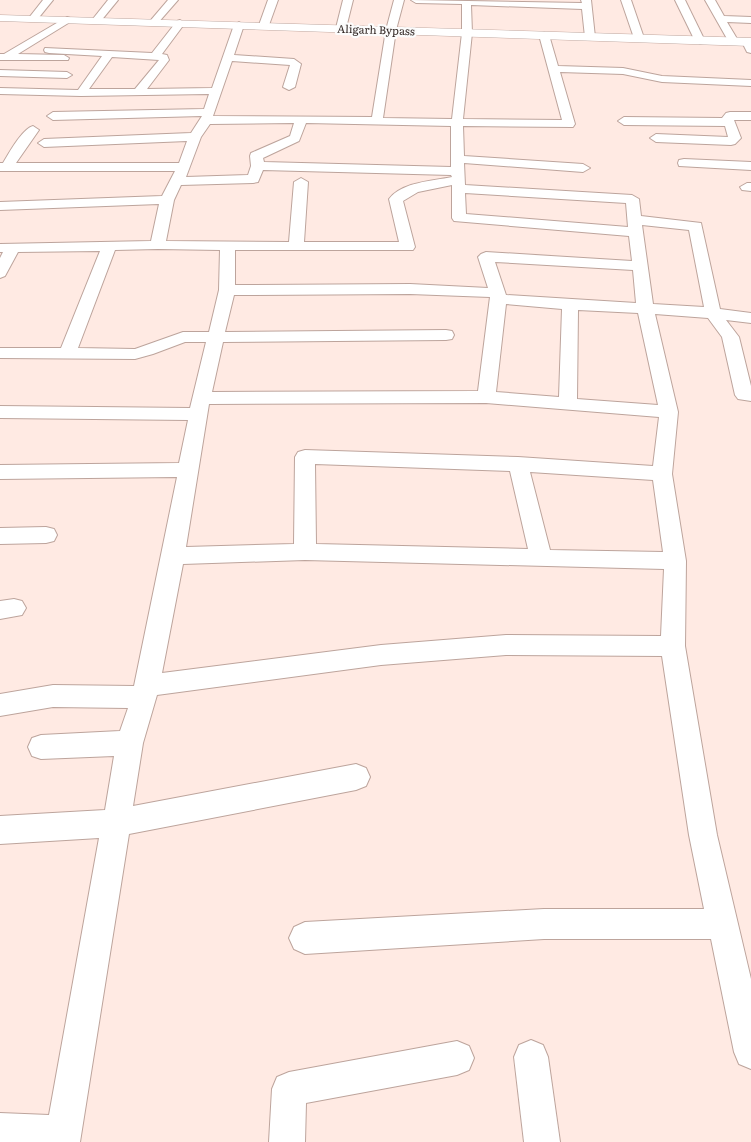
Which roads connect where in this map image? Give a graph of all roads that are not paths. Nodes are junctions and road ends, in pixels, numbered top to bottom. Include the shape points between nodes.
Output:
1 (48, 0) edge
2 (113, 0) edge
3 (173, 0) edge
4 (274, 0) edge
5 (348, 0) edge
6 (399, 0) edge
7 (416, 0) edge
8 (626, 0) edge
9 (680, 0) edge
10 (710, 0) edge
11 (466, 1) edge
12 (586, 3) edge
13 (0, 18) edge
14 (33, 19) junction
15 (721, 19) junction
16 (67, 20) junction
17 (97, 20) junction
18 (751, 20) edge
19 (154, 22) junction
20 (180, 23) junction
21 (239, 25) junction
22 (264, 26) junction
23 (342, 28) junction
24 (391, 30) junction
25 (467, 33) junction
26 (544, 35) junction
27 (590, 37) junction
28 (639, 38) junction
29 (700, 41) junction
30 (734, 42) junction
31 (750, 45) edge
32 (49, 50) dead end
33 (109, 54) junction
34 (82, 55) junction
35 (156, 55) junction
36 (2, 58) edge
37 (228, 58) junction
38 (554, 69) junction
39 (0, 72) edge
40 (67, 75) junction
41 (751, 83) edge
42 (289, 87) dead end
43 (217, 91) junction
44 (50, 93) junction
45 (81, 93) junction
46 (138, 93) junction
47 (3, 96) edge
48 (53, 116) dead end
49 (207, 116) junction
50 (751, 116) edge
51 (302, 119) junction
52 (377, 121) junction
53 (624, 121) dead end
54 (729, 122) junction
55 (457, 124) junction
56 (33, 130) dead end
57 (195, 137) junction
58 (656, 138) dead end
59 (734, 140) junction
60 (751, 140) edge
61 (44, 143) dead end
62 (684, 163) dead end
63 (258, 166) junction
64 (751, 166) edge
65 (3, 167) edge
66 (184, 167) junction
67 (584, 168) dead end
68 (459, 175) junction
69 (178, 181) junction
70 (300, 182) dead end
71 (167, 200) junction
72 (0, 206) edge
73 (635, 226) junction
74 (158, 245) junction
75 (296, 245) junction
76 (109, 246) junction
77 (228, 247) junction
78 (6, 248) edge
79 (640, 266) junction
80 (0, 273) edge
81 (227, 290) junction
82 (498, 296) junction
83 (570, 306) junction
84 (645, 307) junction
85 (713, 313) junction
86 (751, 318) edge
87 (217, 335) junction
88 (446, 335) dead end
89 (0, 353) edge
90 (67, 354) junction
91 (751, 395) edge
92 (486, 397) junction
93 (568, 404) junction
94 (200, 406) junction
95 (0, 412) edge
96 (669, 412) junction
97 (518, 464) junction
98 (188, 470) junction
99 (0, 472) edge
100 (662, 474) junction
101 (0, 536) edge
102 (46, 536) dead end
103 (305, 552) junction
104 (173, 556) junction
105 (541, 558) junction
106 (675, 562) junction
107 (674, 646) junction
108 (145, 692) junction
109 (0, 705) edge
110 (130, 743) junction
111 (41, 747) dead end
112 (356, 777) dead end
113 (116, 823) junction
114 (0, 830) edge
115 (724, 924) junction
116 (305, 938) dead end
117 (751, 1052) edge
118 (532, 1057) dead end
119 (457, 1058) dead end
120 (0, 1130) edge
121 (63, 1137) edge
122 (287, 1142) edge
123 (542, 1142) edge

1 - 14 street
2 - 17 street
3 - 19 street
4 - 22 street
5 - 23 street
6 - 24 street
7 - 11 street
8 - 28 street
9 - 29 street
10 - 15 street
11 - 12 street
11 - 25 street
12 - 27 street
13 - 14 main road, Aligarh Bypass
14 - 16 main road, Aligarh Bypass
15 - 18 street
15 - 30 street
16 - 17 main road, Aligarh Bypass
16 - 36 street
17 - 19 main road, Aligarh Bypass
19 - 20 main road, Aligarh Bypass
20 - 21 main road, Aligarh Bypass
20 - 35 street
21 - 22 main road, Aligarh Bypass
21 - 37 street
22 - 23 main road, Aligarh Bypass
23 - 24 main road, Aligarh Bypass
24 - 25 main road, Aligarh Bypass
24 - 52 street
25 - 26 main road, Aligarh Bypass
25 - 55 street
26 - 27 main road, Aligarh Bypass
26 - 38 street
27 - 28 main road, Aligarh Bypass
28 - 29 main road, Aligarh Bypass
29 - 30 main road, Aligarh Bypass
30 - 31 main road, Aligarh Bypass
32 - 34 street
33 - 34 street
33 - 35 street
33 - 45 street
34 - 36 street
34 - 40 street
35 - 46 street via 164,60
37 - 42 street via 294,62
37 - 43 street
38 - 41 street via 623,71 662,78
38 - 55 street via 569,124
39 - 40 street
40 - 44 street
43 - 46 street
43 - 49 street
44 - 45 street
44 - 47 street via 17,92
45 - 46 street
48 - 49 street
49 - 51 street
49 - 57 street
50 - 54 street via 730,116
51 - 52 street
51 - 63 street via 295,138 256,156
52 - 55 street
53 - 54 street
54 - 59 street
55 - 68 street
56 - 65 street
57 - 61 street
57 - 66 street
58 - 59 street
59 - 60 street
62 - 64 street
63 - 68 street
63 - 69 street via 253,179
65 - 66 street
66 - 69 street
67 - 68 street
68 - 73 street via 632,199
68 - 73 street via 459,218
68 - 75 street via 414,189 396,199 408,248
69 - 71 street
70 - 75 street
71 - 72 street
71 - 74 street
73 - 79 street
73 - 85 street via 696,226
74 - 76 street
74 - 77 street
75 - 77 street
76 - 78 street
76 - 90 street
77 - 81 street
78 - 80 street
79 - 82 street via 486,257
79 - 84 street
81 - 82 street via 410,289
81 - 87 street
82 - 83 street
82 - 92 street
83 - 84 street
83 - 93 street
84 - 85 street
84 - 96 street
85 - 86 street
85 - 91 street via 730,337 744,395
87 - 88 street
87 - 90 street via 183,337 151,351 134,354
87 - 94 street
89 - 90 street
92 - 93 street
92 - 94 street
93 - 96 street
94 - 95 street
94 - 98 street
96 - 100 street
97 - 100 street
97 - 103 street via 305,457
97 - 105 street
98 - 99 street
98 - 104 street
100 - 106 street
101 - 102 street
103 - 104 street
103 - 105 street
104 - 108 street
105 - 106 street
106 - 107 street
107 - 108 street via 506,645 381,655
107 - 115 street via 703,835
108 - 109 street via 21,699
108 - 110 street
110 - 111 street
110 - 113 street
112 - 113 street
113 - 114 street
113 - 121 street
115 - 116 street via 544,924
115 - 117 street
118 - 123 street
119 - 122 street via 289,1089
120 - 121 street

